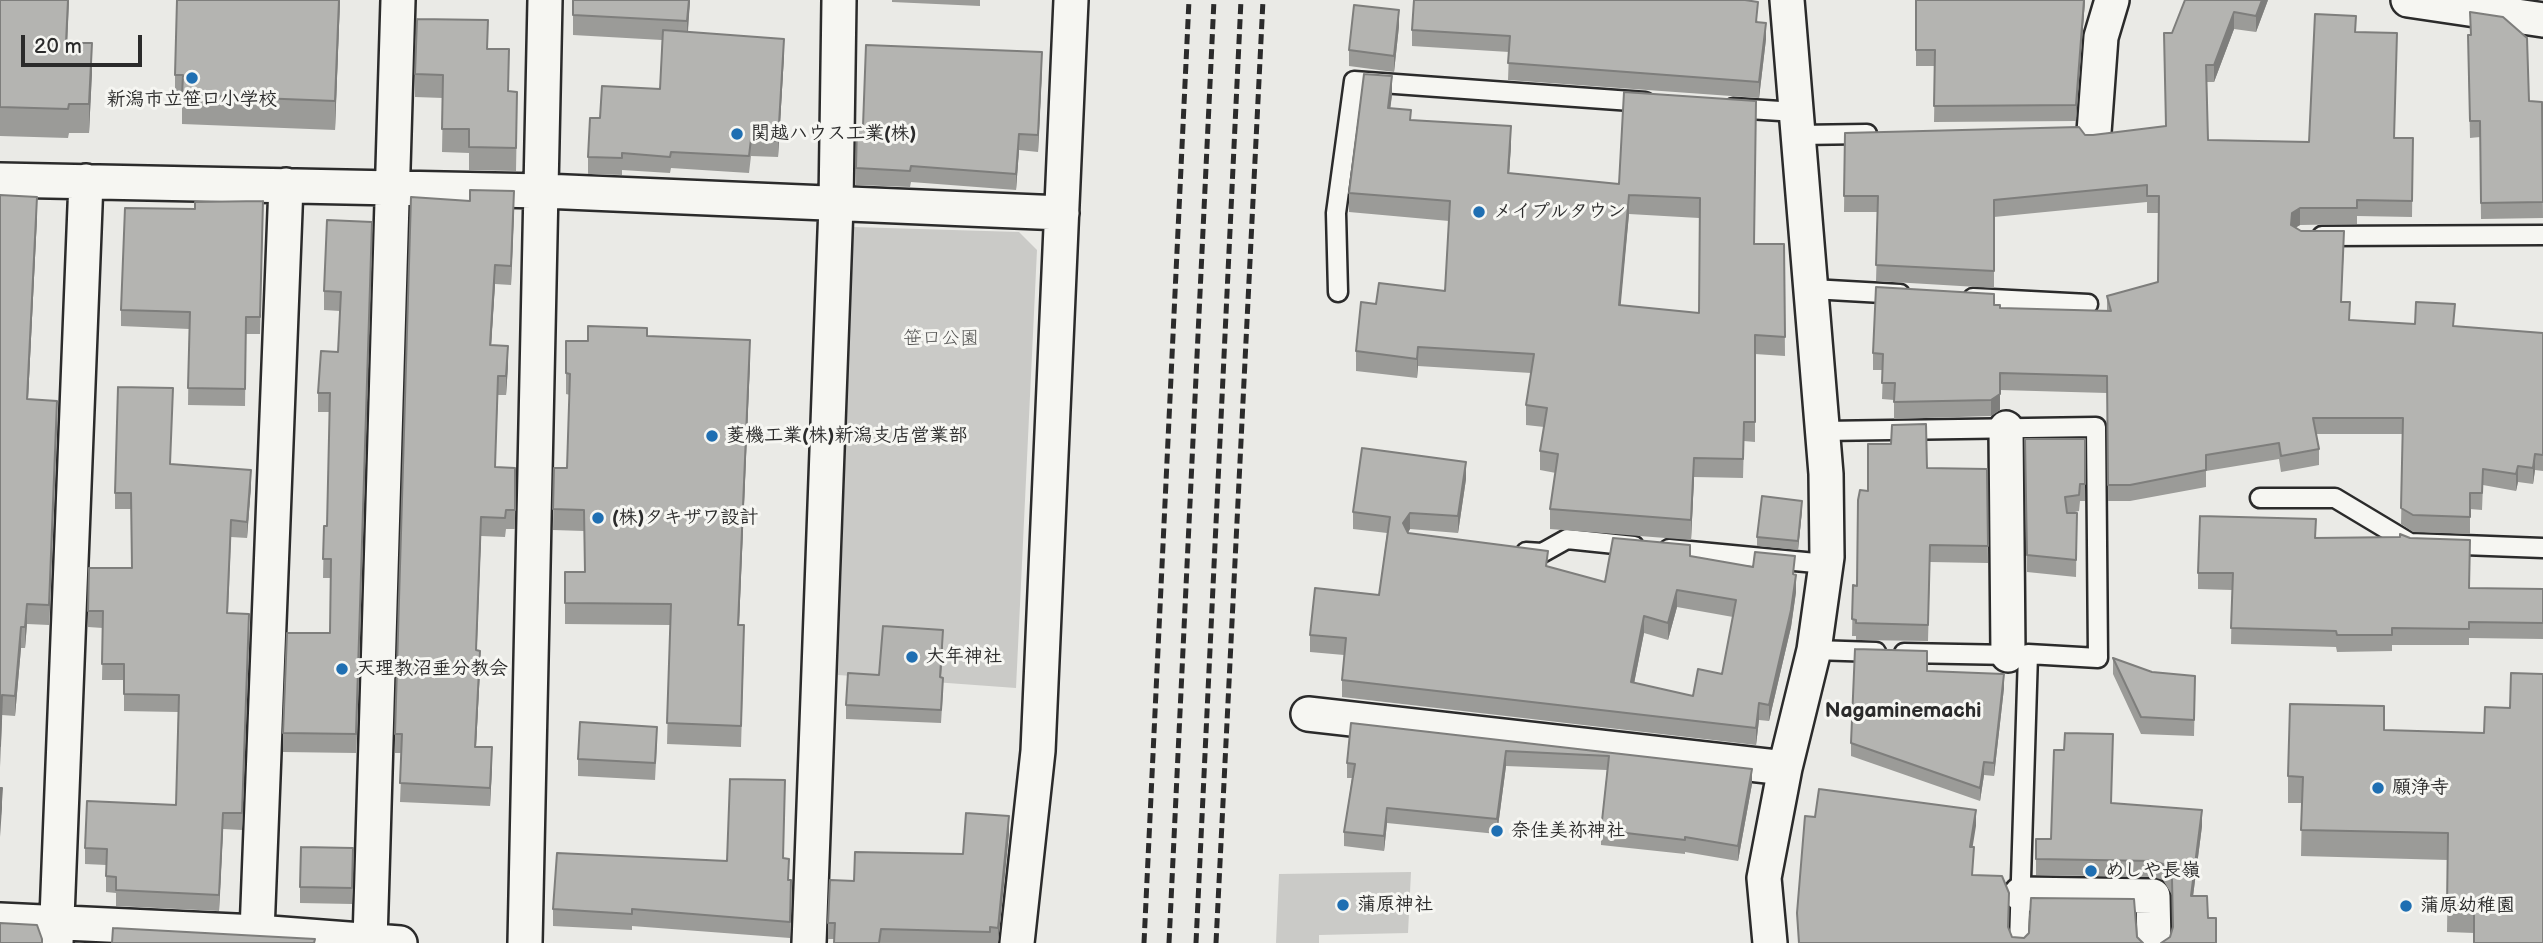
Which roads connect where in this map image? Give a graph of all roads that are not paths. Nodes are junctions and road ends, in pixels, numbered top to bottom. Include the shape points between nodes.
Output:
1 (398, 0) edge
2 (545, 0) edge
3 (839, 0) edge
4 (1071, 0) edge
5 (1787, 0) edge
6 (2112, 0) edge
7 (2408, 0) edge
8 (2543, 20) edge
9 (1658, 103) edge
10 (1714, 106) edge
11 (1797, 124) junction
12 (2088, 132) edge
13 (1879, 134) edge
14 (0, 180) edge
15 (86, 181) junction
16 (286, 185) junction
17 (394, 187) junction
18 (542, 191) junction
19 (836, 205) junction
20 (1062, 214) junction
21 (2543, 235) edge
22 (2301, 236) edge
23 (1812, 289) junction
24 (1338, 292) dead end
25 (1922, 295) edge
26 (1950, 297) edge
27 (2088, 304) dead end
28 (2006, 428) junction
29 (1823, 431) junction
30 (2260, 498) dead end
31 (2543, 548) edge
32 (1503, 550) edge
33 (1826, 564) junction
34 (1814, 650) junction
35 (2018, 654) junction
36 (1308, 714) dead end
37 (1785, 768) junction
38 (2021, 894) junction
39 (0, 920) edge
40 (56, 932) edge
41 (257, 932) junction
42 (193, 936) edge
43 (385, 942) edge
44 (525, 943) edge
45 (809, 943) edge
46 (1017, 943) edge
47 (1770, 943) edge
48 (2019, 943) edge
49 (2154, 943) edge

1 - 17 street
2 - 18 street
3 - 19 street
4 - 20 street
5 - 11 street
6 - 12 street via 2101,37
7 - 8 street
9 - 24 lane via 1354,81 1336,213
10 - 11 lane
11 - 13 lane
11 - 23 street
14 - 15 street
15 - 16 street
15 - 40 street
16 - 17 street
16 - 41 street
17 - 18 street
17 - 43 street
18 - 19 street
18 - 44 street
19 - 20 street
19 - 45 street
20 - 46 street via 1038,751
21 - 22 lane
23 - 25 lane
23 - 29 street
26 - 27 lane
28 - 29 lane
28 - 35 street
28 - 35 lane via 2096,427 2098,658
29 - 33 street
30 - 31 lane via 2335,498 2410,542
32 - 33 lane via 1542,553 1566,540
33 - 34 street
34 - 35 lane
34 - 37 street
35 - 38 lane
36 - 37 street
37 - 47 street via 1764,878
38 - 48 lane
38 - 49 street via 2153,896
39 - 40 street
40 - 42 street
41 - 42 street
41 - 43 street

